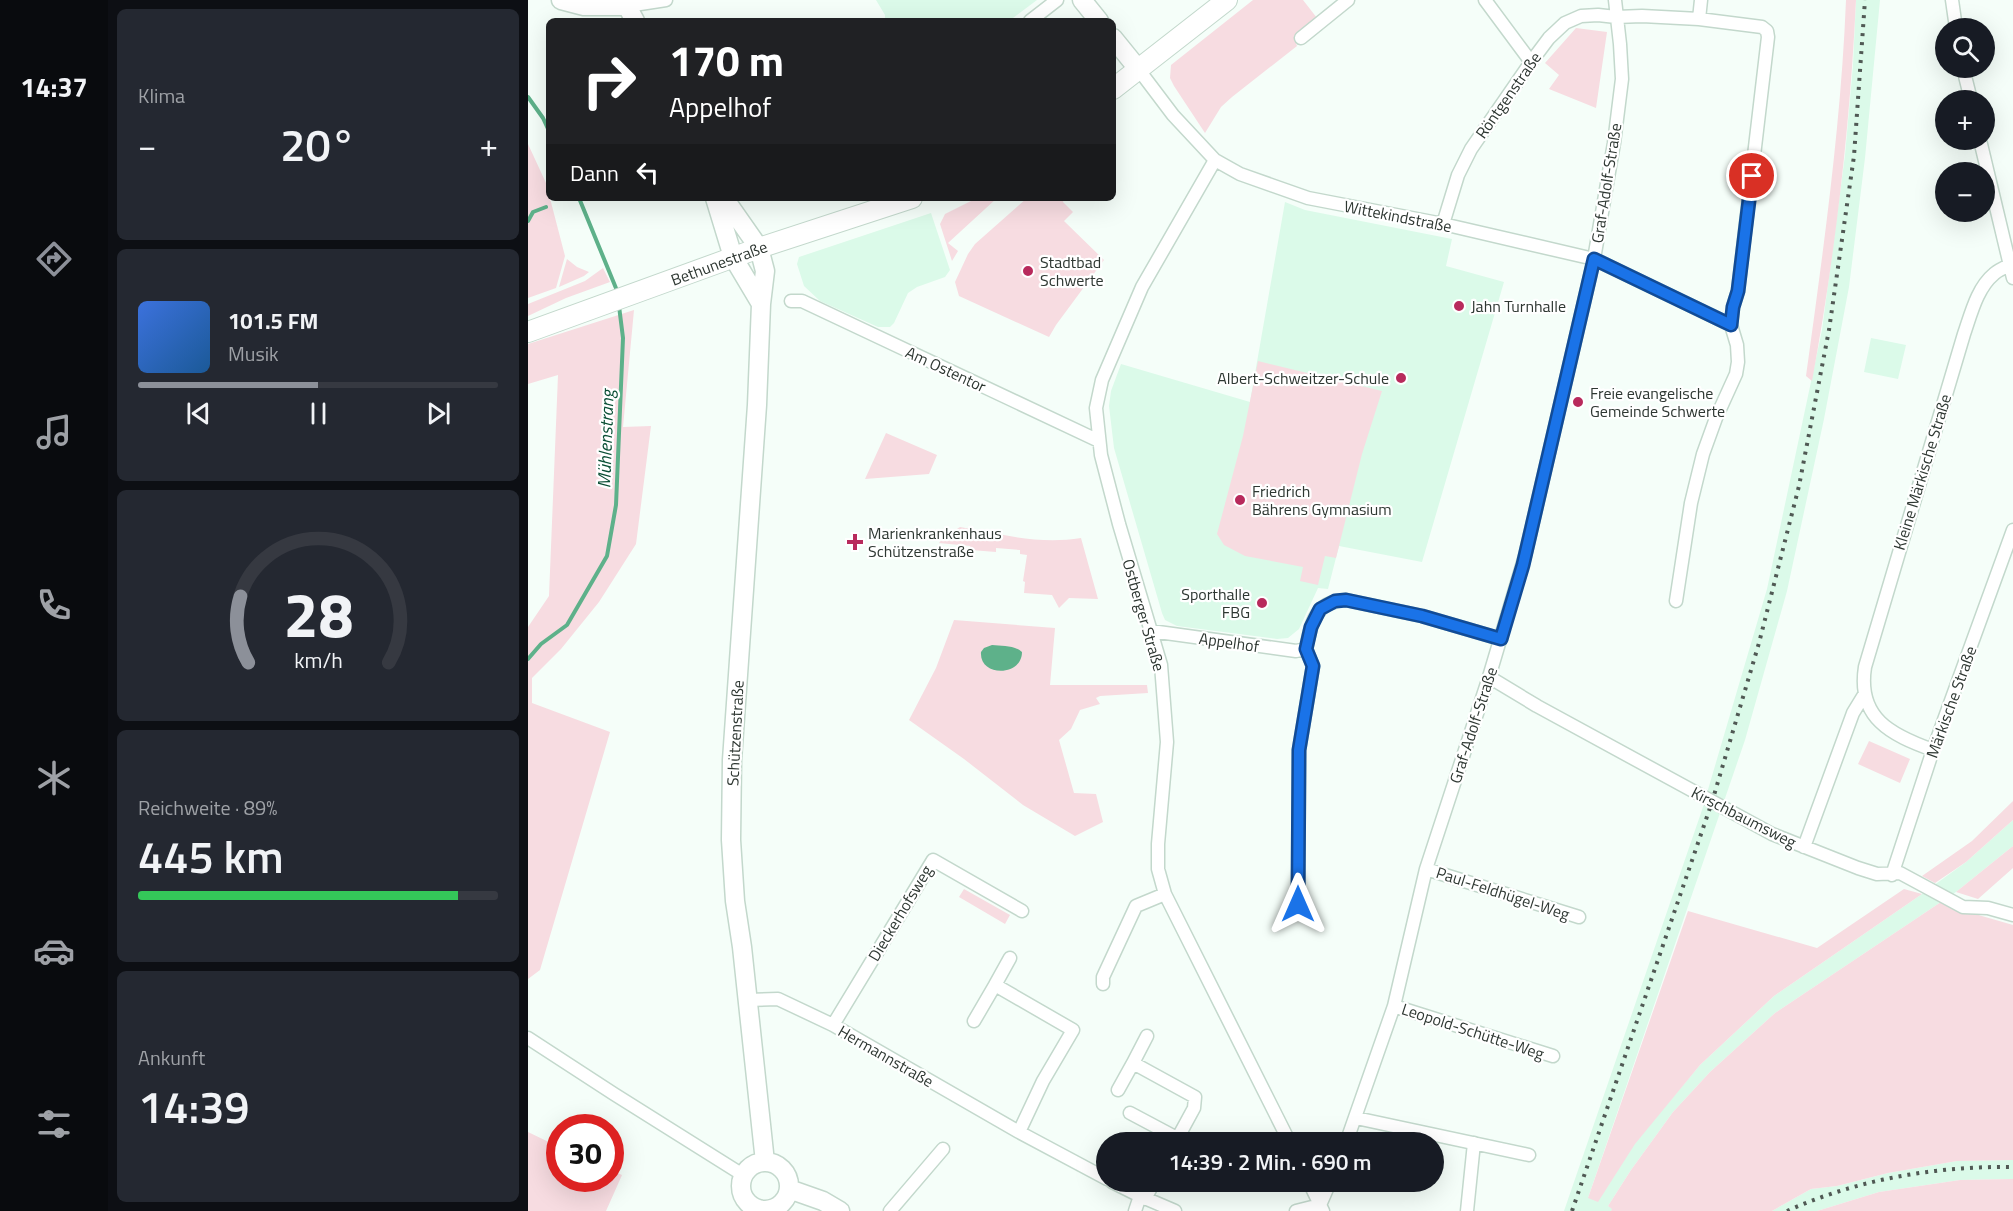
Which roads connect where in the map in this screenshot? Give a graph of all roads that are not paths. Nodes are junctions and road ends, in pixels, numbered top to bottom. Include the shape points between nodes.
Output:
1 (561, 0) edge
2 (666, 0) edge
3 (1057, 0) edge
4 (1082, 0) edge
5 (1227, 0) edge
6 (1348, 0) edge
7 (1485, 0) edge
8 (1615, 0) edge
9 (1701, 0) edge
10 (1953, 0) edge
11 (590, 3) edge
12 (629, 9) edge
13 (1616, 17) junction
14 (1034, 18) edge
15 (1097, 18) edge
16 (1955, 18) edge
17 (1699, 20) junction
18 (1301, 38) dead end
19 (1116, 42) edge
20 (1531, 62) junction
21 (1139, 70) junction
22 (1116, 87) edge
23 (1982, 150) edge
24 (1215, 160) junction
25 (716, 201) edge
26 (726, 201) edge
27 (903, 201) edge
28 (1443, 224) junction
29 (759, 248) junction
30 (733, 257) junction
31 (1594, 259) junction
32 (2010, 264) junction
33 (2013, 278) edge
34 (792, 301) dead end
35 (761, 304) junction
36 (1731, 325) junction
37 (528, 332) edge
38 (1099, 441) junction
39 (2013, 530) edge
40 (1676, 602) dead end
41 (1151, 631) junction
42 (1501, 639) junction
43 (1306, 649) junction
44 (1490, 677) junction
45 (1864, 695) junction
46 (1933, 750) junction
47 (1804, 847) junction
48 (1426, 868) junction
49 (1892, 875) junction
50 (1165, 894) junction
51 (1298, 904) dead end
52 (1022, 912) dead end
53 (2013, 915) edge
54 (1579, 917) dead end
55 (1010, 958) dead end
56 (1103, 984) dead end
57 (995, 985) junction
58 (747, 1000) junction
59 (1394, 1006) junction
60 (974, 1021) dead end
61 (833, 1025) junction
62 (1147, 1036) dead end
63 (528, 1038) edge
64 (1552, 1056) dead end
65 (1133, 1063) junction
66 (1118, 1090) dead end
67 (1130, 1113) dead end
68 (1356, 1118) junction
69 (1019, 1132) junction
70 (1161, 1132) edge
71 (1181, 1132) edge
72 (1284, 1132) edge
73 (1350, 1132) edge
74 (1474, 1143) junction
75 (943, 1149) dead end
76 (1529, 1155) dead end
77 (765, 1162) junction
78 (1096, 1173) edge
79 (744, 1175) junction
80 (789, 1189) junction
81 (1131, 1192) edge
82 (1146, 1192) edge
83 (1314, 1192) edge
84 (1327, 1192) edge
85 (1142, 1198) junction
86 (1322, 1208) edge
87 (769, 1211) edge
88 (840, 1211) edge
89 (890, 1211) edge
90 (1135, 1211) edge
91 (1175, 1211) edge
92 (1296, 1211) edge
93 (1467, 1211) edge

1 - 11 main road
2 - 12 street
3 - 14 street
4 - 15 main road
5 - 21 main road
6 - 18 street
7 - 20 street
8 - 13 street, Graf-Adolf-Straße
9 - 17 street
10 - 16 street
11 - 12 main road
13 - 17 street, Röntgenstraße
13 - 20 street, Röntgenstraße via 1581,16 1565,23
13 - 31 street, Graf-Adolf-Straße via 1622,80
17 - 36 street, Röntgenstraße via 1762,27 1768,37
19 - 21 main road, Wittekindstraße
20 - 28 street, Röntgenstraße via 1471,149
21 - 22 main road
21 - 24 street, Wittekindstraße via 1173,115
23 - 32 street
24 - 28 street, Wittekindstraße via 1240,174 1308,198
24 - 38 street, Ostberger Straße via 1142,287 1102,380 1096,408
25 - 30 main road
26 - 29 main road
27 - 29 main road, Bethunestraße
28 - 31 street, Wittekindstraße
29 - 30 main road, Bethunestraße
29 - 35 main road, Schützenstraße via 765,272
30 - 35 main road
30 - 37 main road, Bethunestraße
31 - 36 street, Wittekindstraße
31 - 42 street, Graf-Adolf-Straße via 1523,565
32 - 33 street
32 - 45 street, Kleine Märkische Straße via 1984,286 1964,334 1865,667
34 - 38 street, Am Ostentor via 802,301
35 - 58 main road, Schützenstraße via 732,760 731,840
36 - 40 street via 1737,345 1736,374 1703,454 1691,503
38 - 41 street, Ostberger Straße
39 - 46 street, Märkische Straße
41 - 43 street, Appelhof via 1296,651
41 - 50 street, Ostberger Straße via 1161,665 1167,742 1158,844 1158,869
42 - 43 street via 1422,616 1346,600 1320,609
42 - 44 street, Graf-Adolf-Straße
43 - 51 street via 1313,666 1299,750
44 - 47 street, Kirschbaumsweg via 1717,806
44 - 48 street, Graf-Adolf-Straße
45 - 46 street via 1884,726
45 - 47 street, Kleine Märkische Straße via 1853,712
46 - 49 street, Märkische Straße
47 - 49 street, Kirschbaumsweg via 1877,874
48 - 54 street, Paul-Feldhügel-Weg
48 - 59 street, Graf-Adolf-Straße
49 - 53 street, Kirschbaumsweg via 1900,873 1964,907
50 - 56 street via 1136,906
50 - 72 street, Ostberger Straße
52 - 61 street, Dieckerhofsweg via 933,860
55 - 57 street
57 - 60 street
57 - 69 street via 1073,1030
58 - 61 street, Hermannstraße via 778,999
58 - 77 main road, Schützenstraße
59 - 64 street, Leopold-Schütte-Weg
59 - 68 street, Graf-Adolf-Straße
61 - 69 street, Hermannstraße
62 - 65 street
63 - 79 street
65 - 66 street
65 - 71 street via 1195,1097
67 - 70 street
68 - 73 street, Graf-Adolf-Straße
68 - 74 street
69 - 78 street, Hermannstraße
74 - 76 street
74 - 93 street
75 - 89 street
77 - 79 main road via 756,1164
77 - 80 main road via 783,1170
79 - 87 main road via 741,1190 748,1203
80 - 87 main road via 780,1206
80 - 88 main road
81 - 85 street
82 - 85 street
83 - 86 street
84 - 86 street
85 - 90 street
85 - 91 street
86 - 92 street

